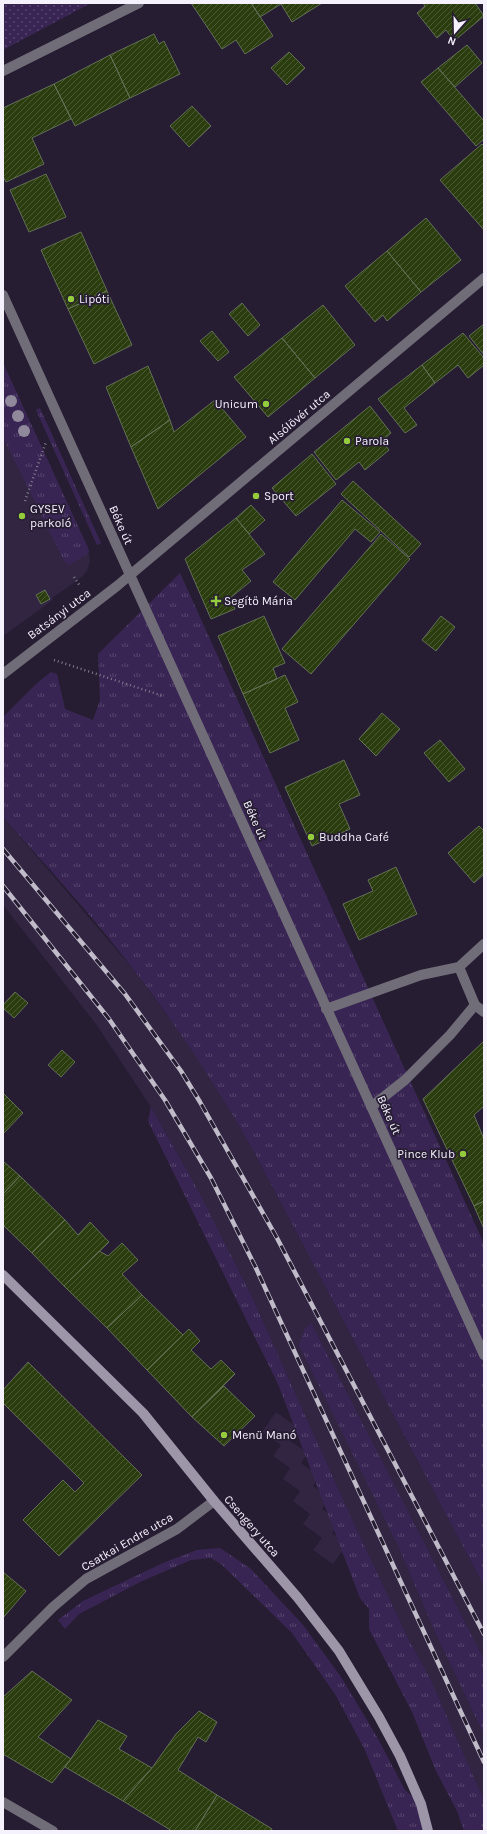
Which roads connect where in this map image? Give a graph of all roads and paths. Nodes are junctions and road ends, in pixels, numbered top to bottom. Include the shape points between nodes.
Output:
1 (139, 3) edge
2 (3, 71) edge
3 (484, 278) edge
4 (3, 295) edge
5 (46, 442) dead end
6 (25, 501) dead end
7 (130, 576) junction
8 (74, 577) dead end
9 (80, 586) dead end
10 (53, 660) dead end
11 (3, 674) edge
12 (169, 699) dead end
13 (484, 944) edge
14 (459, 967) junction
15 (475, 1005) junction
16 (326, 1009) junction
17 (484, 1012) edge
18 (371, 1106) junction
19 (3, 1275) edge
20 (484, 1355) edge
21 (214, 1501) junction
22 (3, 1657) edge
23 (3, 1802) edge
24 (53, 1831) edge
25 (428, 1831) edge

1 - 2 street
3 - 7 street, Alsólövér utca
4 - 7 street, Béke út
5 - 6 path
7 - 11 street, Batsányi utca
7 - 16 street, Béke út
8 - 9 path
10 - 12 path
13 - 14 street
14 - 15 street
14 - 16 street via 421,975
15 - 17 street
15 - 18 street via 450,1035 405,1080
16 - 18 street, Béke út
18 - 20 street, Béke út
19 - 21 main road, Csengery utca via 143,1413
21 - 22 street, Csatkai Endre utca via 177,1529 86,1579 53,1607
21 - 25 main road, Csengery utca via 298,1598 339,1651 400,1756 421,1804
23 - 24 street

